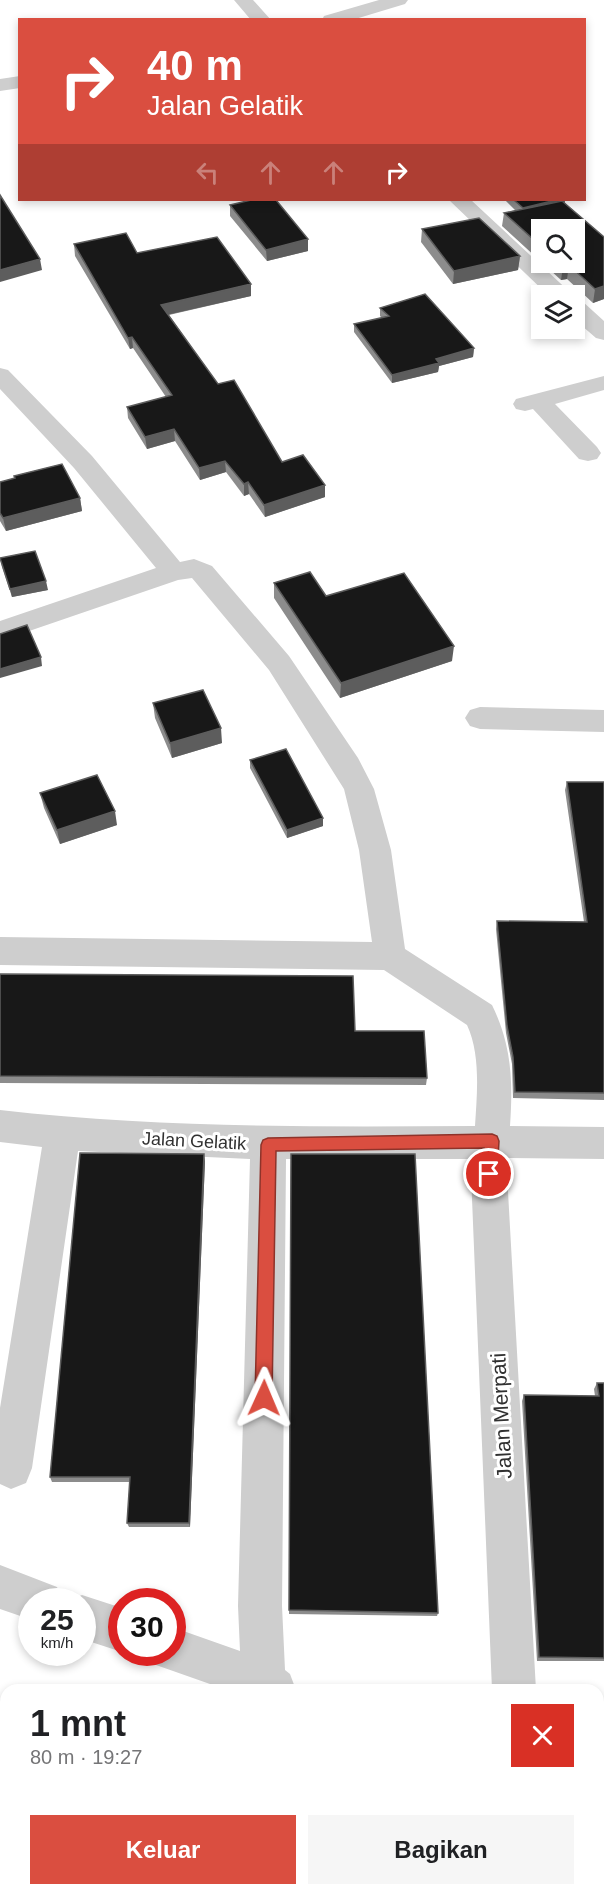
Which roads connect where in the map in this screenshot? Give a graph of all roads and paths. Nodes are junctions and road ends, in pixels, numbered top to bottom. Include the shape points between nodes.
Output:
1 (243, 0) edge
2 (399, 0) edge
3 (260, 18) edge
4 (338, 18) edge
5 (18, 82) edge
6 (0, 85) edge
7 (460, 201) edge
8 (551, 285) edge
9 (585, 316) edge
10 (604, 333) edge
11 (0, 375) edge
12 (604, 383) edge
13 (588, 453) dead end
14 (174, 572) junction
15 (0, 631) edge
16 (480, 718) dead end
17 (604, 721) edge
18 (0, 951) edge
19 (390, 956) junction
20 (0, 1126) edge
21 (62, 1134) junction
22 (492, 1141) junction
23 (604, 1143) edge
24 (268, 1145) junction
25 (11, 1468) dead end
26 (0, 1587) edge
27 (18, 1593) edge
28 (186, 1654) edge
29 (258, 1684) edge
30 (265, 1684) edge
31 (514, 1684) edge

1 - 3 street
2 - 4 street
5 - 6 street
7 - 8 street
9 - 10 street
11 - 14 street via 83,462
12 - 13 street via 531,402
14 - 15 street
14 - 19 street via 198,569 221,591 279,663 347,766 368,817
16 - 17 street
18 - 19 street
19 - 22 street, Jalan Merpati via 464,1003 488,1027 495,1092
20 - 21 street, Jalan Gelatik
21 - 24 street, Jalan Gelatik
21 - 25 street
22 - 23 street, Jalan Gelatik
22 - 24 street, Jalan Gelatik
22 - 31 street, Jalan Merpati via 489,1174
24 - 30 street via 260,1606
26 - 27 street
28 - 29 street

